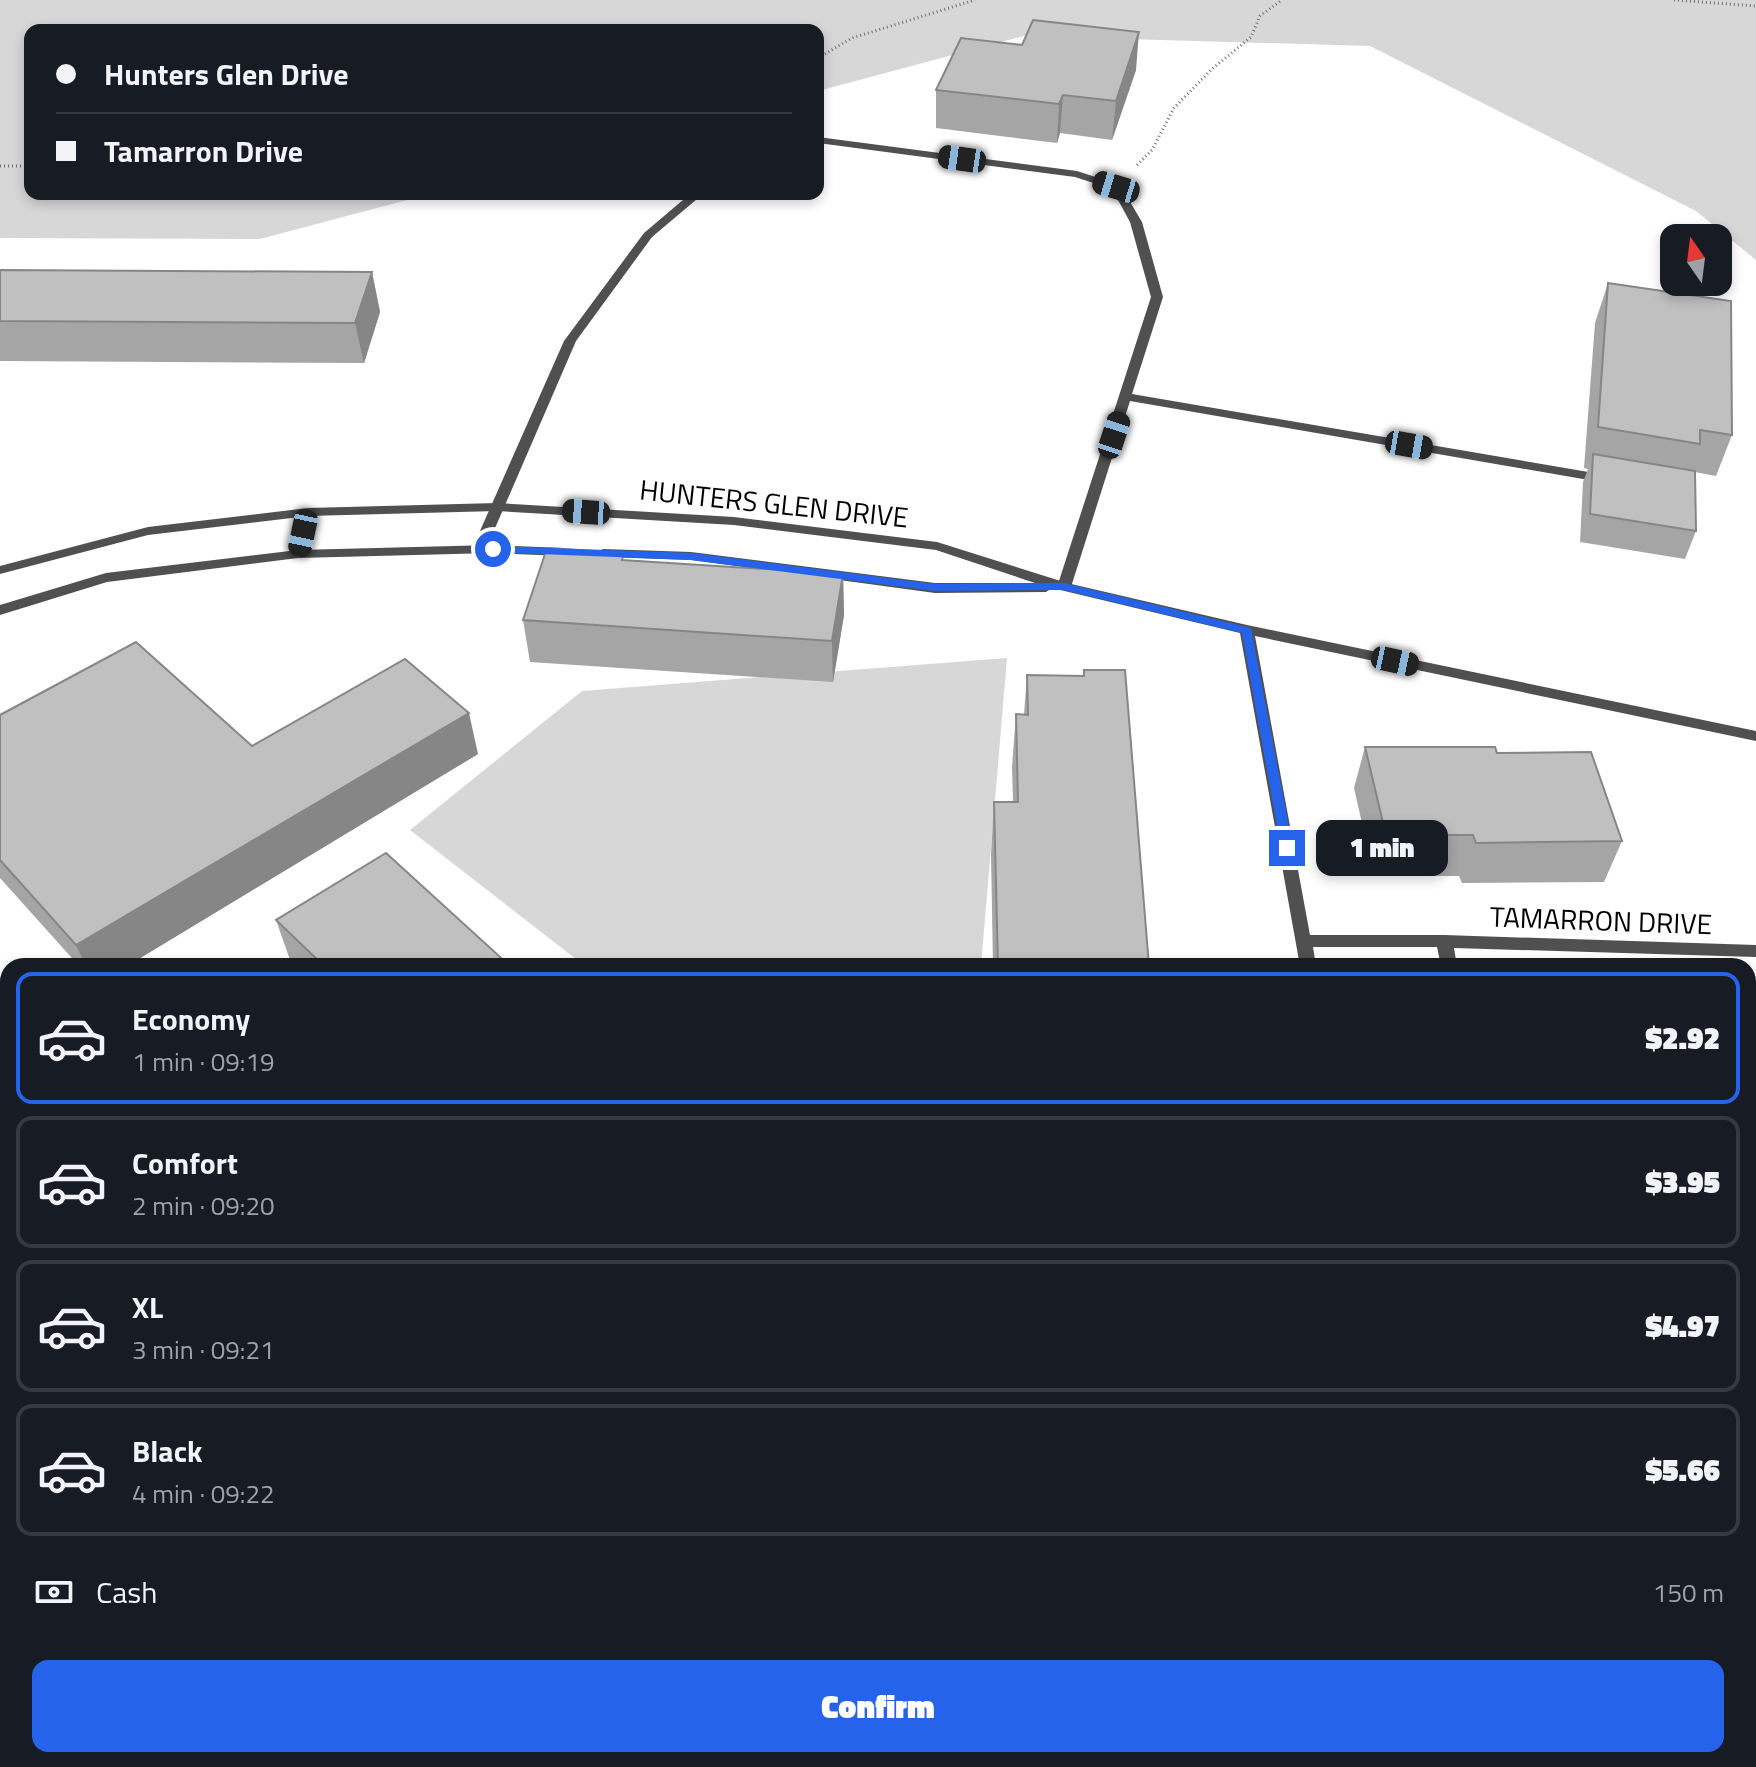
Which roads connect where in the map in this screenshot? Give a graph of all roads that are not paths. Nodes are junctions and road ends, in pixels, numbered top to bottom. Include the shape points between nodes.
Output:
1 (824, 141) edge
2 (690, 200) edge
3 (1127, 397) junction
4 (1628, 482) edge
5 (497, 507) junction
6 (308, 512) junction
7 (479, 549) junction
8 (298, 554) junction
9 (0, 570) edge
10 (1064, 587) junction
11 (0, 610) edge
12 (1247, 630) junction
13 (1756, 736) edge
14 (1304, 941) junction
15 (1444, 941) junction
16 (1756, 951) edge
17 (1307, 958) edge
18 (1447, 958) edge

1 - 3 street via 1077,174 1116,187 1136,222 1157,297
2 - 5 street via 648,235 570,341
3 - 4 street
3 - 10 street
5 - 6 street, HUNTERS GLEN DRIVE
5 - 7 street
5 - 10 street, HUNTERS GLEN DRIVE via 734,521 937,546
6 - 8 street
6 - 9 street, HUNTERS GLEN DRIVE via 148,531
7 - 8 street, HUNTERS GLEN DRIVE
7 - 10 street, HUNTERS GLEN DRIVE via 691,556 935,588
8 - 11 street, HUNTERS GLEN DRIVE via 106,578
10 - 12 street, HUNTERS GLEN DRIVE
12 - 13 street, HUNTERS GLEN DRIVE
12 - 14 street
14 - 15 street, TAMARRON DRIVE
14 - 17 street
15 - 16 street, TAMARRON DRIVE
15 - 18 street

